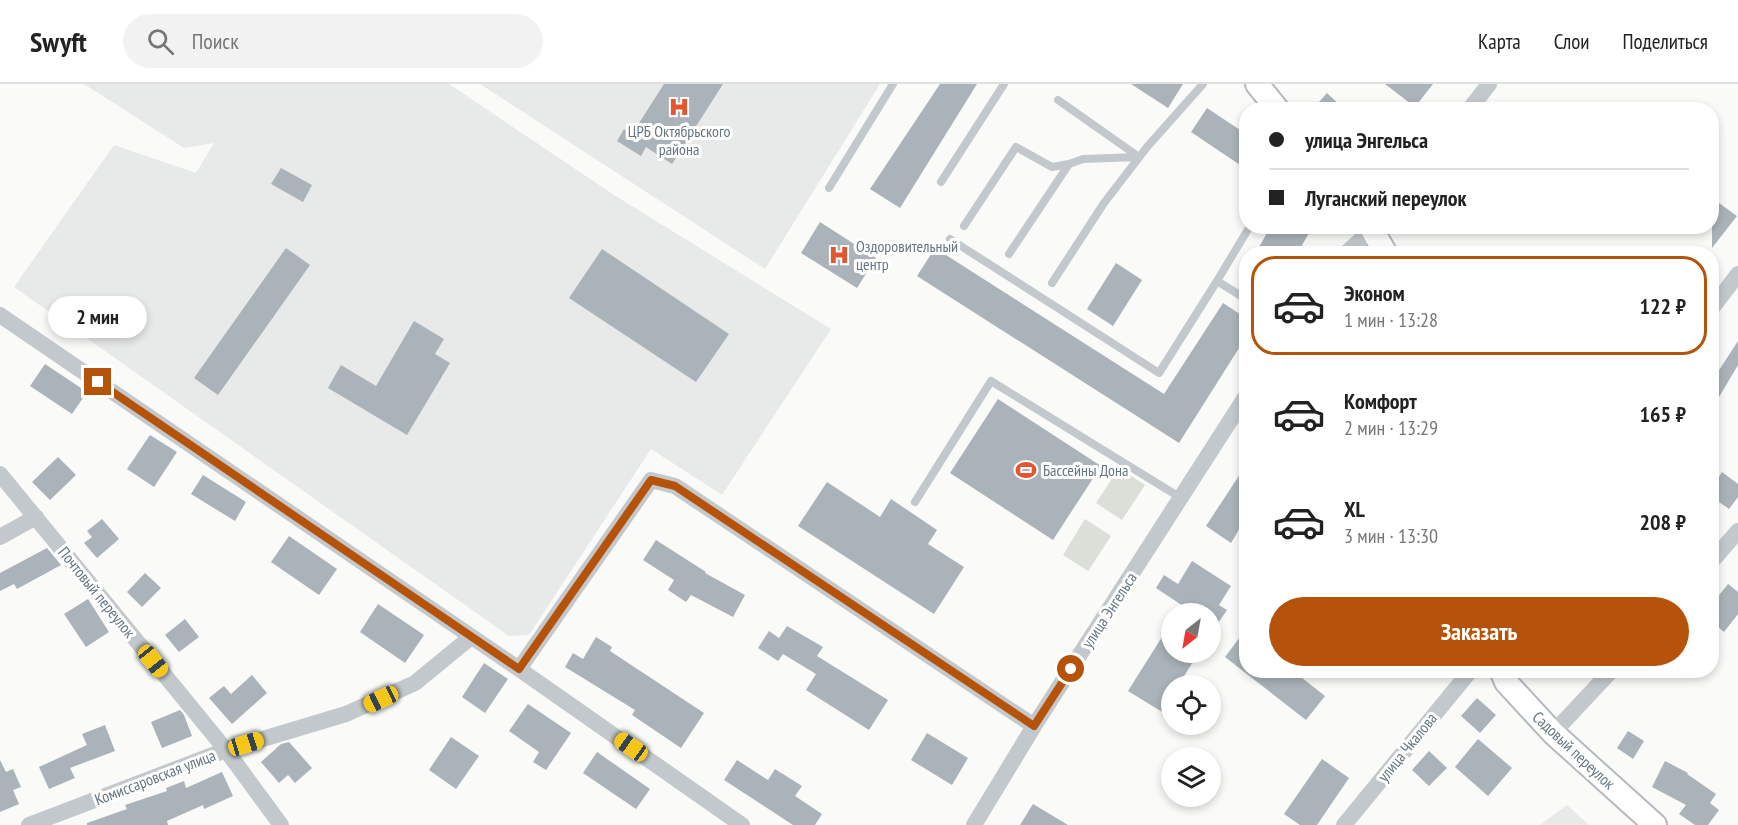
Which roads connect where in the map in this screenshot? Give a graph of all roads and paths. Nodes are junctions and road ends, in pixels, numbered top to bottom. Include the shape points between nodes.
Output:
1 (892, 84) edge
2 (1004, 84) edge
3 (1203, 84) edge
4 (1257, 84) edge
5 (1489, 84) edge
6 (1058, 100) dead end
7 (1272, 102) edge
8 (1475, 102) edge
9 (1139, 157) junction
10 (1069, 164) junction
11 (941, 182) dead end
12 (829, 188) dead end
13 (964, 226) dead end
14 (1245, 234) edge
15 (1367, 234) edge
16 (950, 239) dead end
17 (1354, 246) edge
18 (1010, 254) dead end
19 (1738, 274) edge
20 (1217, 280) junction
21 (1052, 283) dead end
22 (1239, 294) edge
23 (1719, 299) edge
24 (0, 315) edge
25 (1239, 407) edge
26 (0, 474) edge
27 (1181, 498) junction
28 (915, 502) dead end
29 (36, 517) junction
30 (1738, 531) edge
31 (0, 537) edge
32 (1719, 553) edge
33 (471, 637) junction
34 (519, 669) junction
35 (1464, 678) edge
36 (1504, 678) edge
37 (1605, 678) edge
38 (1034, 726) junction
39 (1553, 733) junction
40 (226, 750) junction
41 (29, 825) edge
42 (281, 825) edge
43 (742, 825) edge
44 (974, 825) edge
45 (1344, 825) edge
46 (1655, 825) edge

1 - 12 lane
2 - 11 lane
3 - 9 lane
4 - 7 street
5 - 8 street
6 - 9 lane
9 - 10 lane via 1083,159
9 - 21 lane
10 - 13 lane via 1052,167 1017,147
10 - 18 lane
14 - 20 lane
15 - 17 street
16 - 20 lane via 1159,373
19 - 23 street
20 - 22 lane
24 - 33 street
25 - 27 street, улица Энгельса
26 - 29 street, Почтовый переулок
27 - 28 lane via 991,381
27 - 38 street, улица Энгельса
29 - 31 street
29 - 40 street, Почтовый переулок
30 - 32 street
33 - 34 street
33 - 40 street, Комиссаровская улица via 415,683 346,714
34 - 38 street via 651,480 675,486
34 - 43 street
35 - 45 street, улица Чкалова
36 - 39 street, Садовый переулок
37 - 39 street
38 - 44 street, улица Энгельса
39 - 46 street, Садовый переулок
40 - 41 street, Комиссаровская улица
40 - 42 street, Почтовый переулок

